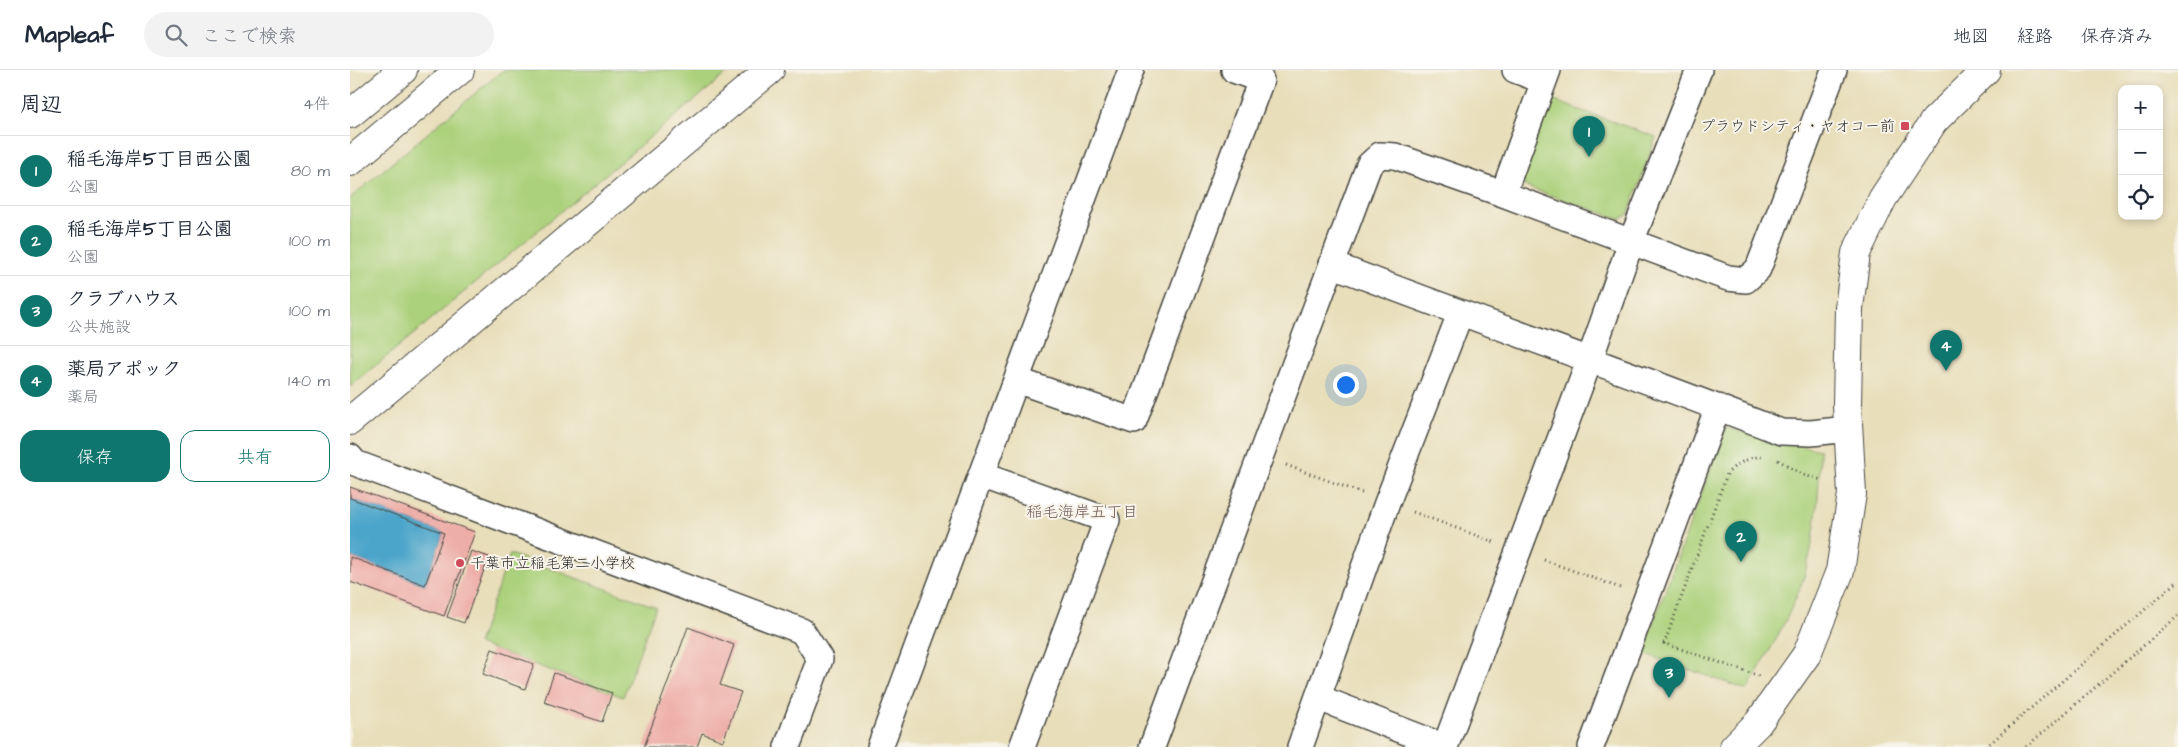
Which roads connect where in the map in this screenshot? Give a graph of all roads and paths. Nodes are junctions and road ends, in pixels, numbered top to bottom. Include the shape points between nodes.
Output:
1 (403, 70) edge
2 (460, 70) edge
3 (770, 70) edge
4 (1131, 70) edge
5 (1234, 70) edge
6 (1515, 70) edge
7 (1699, 70) edge
8 (1834, 70) edge
9 (1986, 70) edge
10 (1546, 76) edge
11 (350, 114) edge
12 (350, 162) edge
13 (1503, 194) junction
14 (1631, 242) junction
15 (1331, 264) junction
16 (1460, 314) junction
17 (1590, 359) junction
18 (1016, 380) junction
19 (1718, 407) junction
20 (350, 422) edge
21 (1848, 428) junction
22 (1260, 455) junction
23 (350, 456) edge
24 (1768, 457) dead end
25 (1776, 458) dead end
26 (981, 474) junction
27 (1825, 480) dead end
28 (1387, 502) junction
29 (1519, 551) junction
30 (2178, 581) edge
31 (1647, 598) junction
32 (2178, 616) edge
33 (1634, 633) junction
34 (1664, 644) junction
35 (1765, 678) dead end
36 (1319, 698) junction
37 (787, 747) edge
38 (880, 747) edge
39 (1022, 747) edge
40 (1152, 747) edge
41 (1300, 747) edge
42 (1445, 747) edge
43 (1591, 747) edge
44 (1734, 747) edge
45 (1986, 747) edge
46 (2026, 747) edge

1 - 11 street
2 - 12 street
3 - 20 street
4 - 18 street
5 - 18 street via 1261,80 1134,421
6 - 10 street
7 - 14 street
8 - 14 street via 1758,269 1746,280 1728,278
9 - 21 street via 1934,122 1883,198 1856,253 1849,308
10 - 13 street
13 - 14 street
13 - 15 street via 1395,156 1380,155 1369,166
14 - 17 street
15 - 16 street
15 - 22 street
16 - 17 street
16 - 28 street
17 - 19 street
17 - 29 street
18 - 26 street
19 - 21 street via 1781,432 1811,433
19 - 31 street
21 - 44 street via 1852,494 1840,571 1807,654 1758,723
22 - 28 path
22 - 40 street
23 - 37 street via 355,463 802,631 820,659
24 - 34 path via 1760,456 1734,466 1727,474
25 - 27 path via 1803,475
26 - 38 street
26 - 39 street via 1107,520
28 - 29 path
28 - 36 street
29 - 31 path
29 - 42 street
30 - 45 path
31 - 33 street
32 - 46 path
33 - 34 path
33 - 43 street
34 - 35 path
36 - 41 street
36 - 42 street

